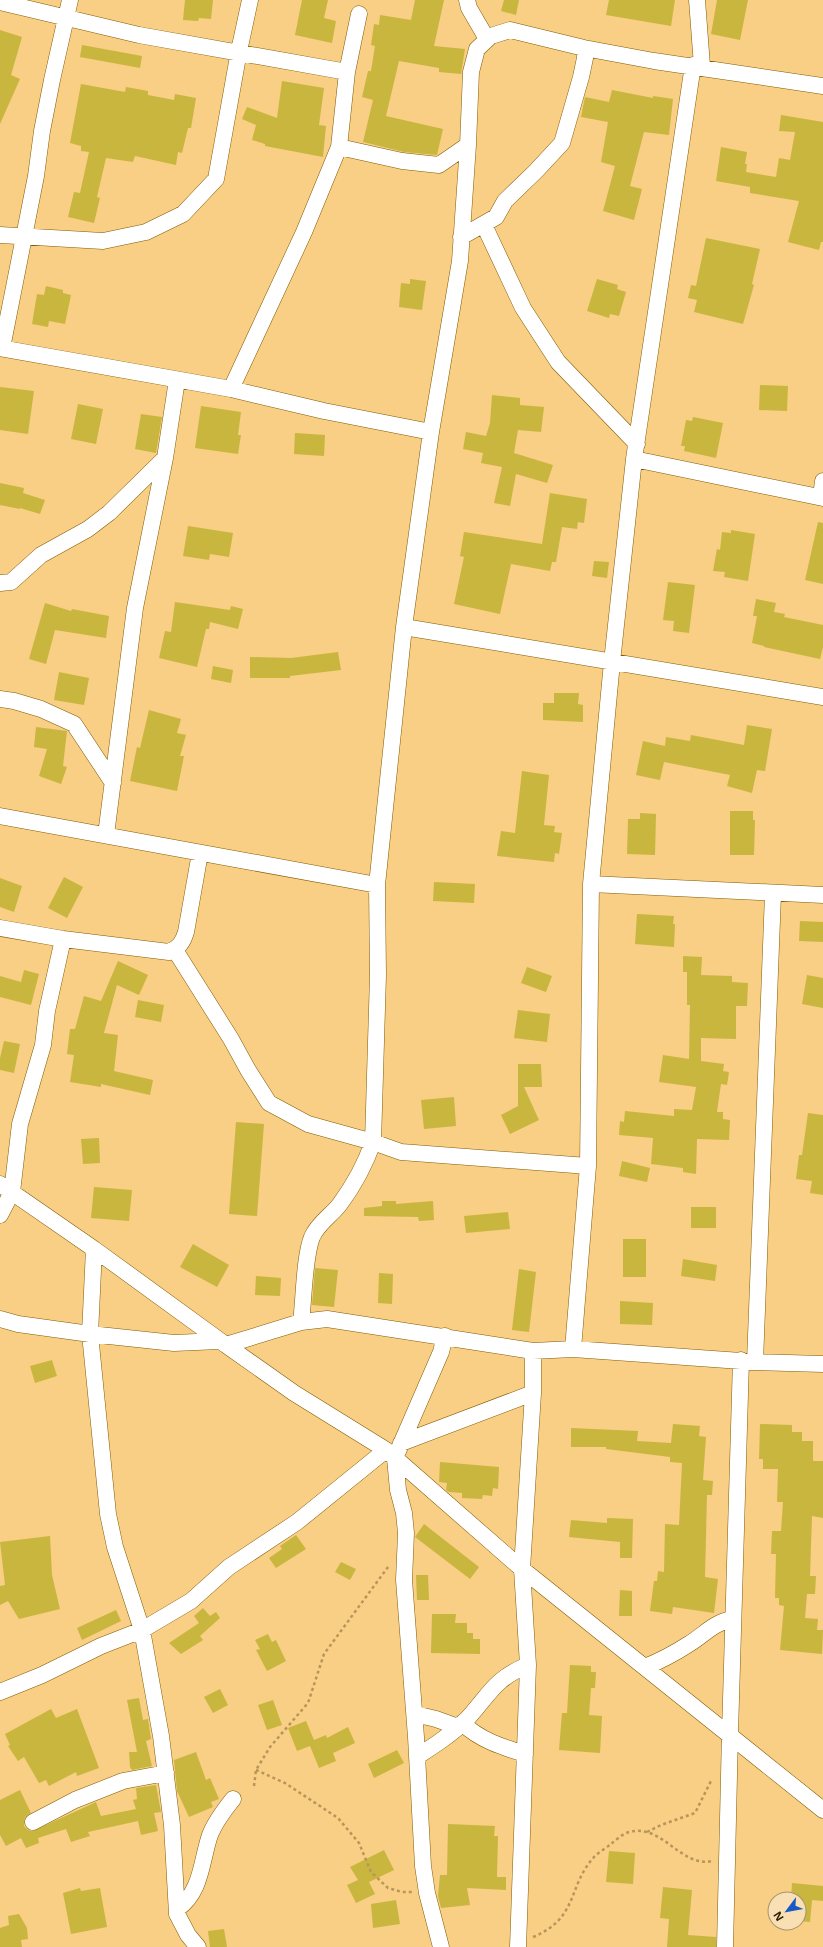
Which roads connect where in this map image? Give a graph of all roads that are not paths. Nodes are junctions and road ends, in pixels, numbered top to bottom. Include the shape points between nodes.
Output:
1 (70, 0) edge
2 (250, 0) edge
3 (467, 0) edge
4 (697, 0) edge
5 (0, 2) edge
6 (359, 14) dead end
7 (66, 19) junction
8 (487, 39) junction
9 (584, 48) junction
10 (238, 51) junction
11 (697, 66) junction
12 (347, 72) junction
13 (823, 86) edge
14 (468, 145) junction
15 (339, 147) junction
16 (484, 225) junction
17 (0, 234) edge
18 (25, 237) junction
19 (461, 237) junction
20 (1, 348) edge
21 (177, 380) junction
22 (231, 388) junction
23 (431, 432) junction
24 (636, 451) junction
25 (165, 458) junction
26 (823, 481) edge
27 (822, 498) edge
28 (0, 583) edge
29 (404, 627) junction
30 (612, 662) junction
31 (823, 697) edge
32 (0, 699) edge
33 (113, 783) junction
34 (0, 816) edge
35 (106, 835) junction
36 (200, 853) junction
37 (590, 884) junction
38 (377, 885) junction
39 (773, 894) junction
40 (823, 895) edge
41 (0, 928) edge
42 (64, 939) junction
43 (175, 950) junction
44 (373, 1142) junction
45 (588, 1166) junction
46 (6, 1188) edge
47 (0, 1215) edge
48 (94, 1249) junction
49 (0, 1319) edge
50 (302, 1322) junction
51 (90, 1334) junction
52 (445, 1336) junction
53 (222, 1343) junction
54 (573, 1349) junction
55 (533, 1351) junction
56 (748, 1361) junction
57 (823, 1364) edge
58 (533, 1393) junction
59 (402, 1443) junction
60 (390, 1454) junction
61 (522, 1568) junction
62 (733, 1618) junction
63 (142, 1630) junction
64 (528, 1665) junction
65 (645, 1667) junction
66 (0, 1692) edge
67 (415, 1714) junction
68 (460, 1725) junction
69 (730, 1734) junction
70 (525, 1754) junction
71 (418, 1756) junction
72 (166, 1773) junction
73 (233, 1799) dead end
74 (823, 1810) edge
75 (33, 1822) dead end
76 (177, 1911) junction
77 (518, 1946) edge
78 (181, 1947) edge
79 (198, 1947) edge
80 (441, 1947) edge
81 (725, 1947) edge

1 - 7 street
2 - 10 street
3 - 8 street
4 - 11 street
5 - 7 street
6 - 12 street
7 - 10 street via 139,35
7 - 18 street via 42,131
8 - 9 street via 510,30
8 - 14 street via 477,49 471,72
9 - 11 street
9 - 16 street via 585,58 581,76 562,143 505,201 496,217
10 - 12 street
10 - 18 street via 216,179 183,214 146,232 103,241
11 - 13 street
11 - 24 street
12 - 15 street
14 - 15 street via 439,164 402,161
14 - 19 street
15 - 22 street via 304,232
16 - 19 street
16 - 24 street via 523,308 558,362
17 - 18 street
18 - 20 street
19 - 23 street via 460,261
20 - 21 street
21 - 22 street
21 - 25 street
22 - 23 street via 324,411
23 - 29 street
24 - 27 street
24 - 30 street
25 - 28 street via 109,513 88,529 41,555 11,582
25 - 33 street via 135,608
26 - 27 street
29 - 30 street
29 - 38 street
30 - 31 street
30 - 37 street
32 - 33 street via 41,709 74,724
33 - 35 street
34 - 35 street
35 - 36 street
36 - 38 street
36 - 43 street via 186,932 182,943
37 - 39 street
37 - 45 street
38 - 44 street via 378,975
39 - 40 street
39 - 56 street
41 - 42 street
42 - 43 street via 160,952
42 - 46 street via 47,1011 43,1045 20,1124
43 - 44 street via 269,1103 308,1124
44 - 45 street via 401,1152
44 - 50 street via 354,1184 339,1206 319,1225 312,1238 308,1254
45 - 54 street
46 - 47 street
46 - 48 street
48 - 51 street
48 - 53 street
49 - 51 street
50 - 52 street via 327,1319
50 - 53 street
51 - 53 street via 174,1343
51 - 63 street via 108,1514 115,1546
52 - 55 street
52 - 59 street via 441,1352
53 - 60 street via 294,1393
54 - 55 street
54 - 56 street
55 - 58 street
56 - 57 street
56 - 62 street
58 - 59 street
58 - 61 street
59 - 60 street
60 - 61 street
60 - 63 street via 297,1522 229,1567 191,1601
60 - 67 street via 404,1514 404,1580
61 - 64 street
61 - 65 street
62 - 65 street via 716,1624 689,1644
62 - 69 street
63 - 66 street
63 - 72 street
64 - 68 street via 509,1673
64 - 70 street
65 - 69 street
67 - 68 street
67 - 71 street
68 - 70 street via 500,1747
68 - 71 street
69 - 74 street
69 - 81 street
70 - 77 street
71 - 80 street via 427,1893
72 - 75 street via 123,1780 74,1800
72 - 76 street
73 - 76 street via 211,1833 198,1882
76 - 78 street
76 - 79 street via 188,1934

